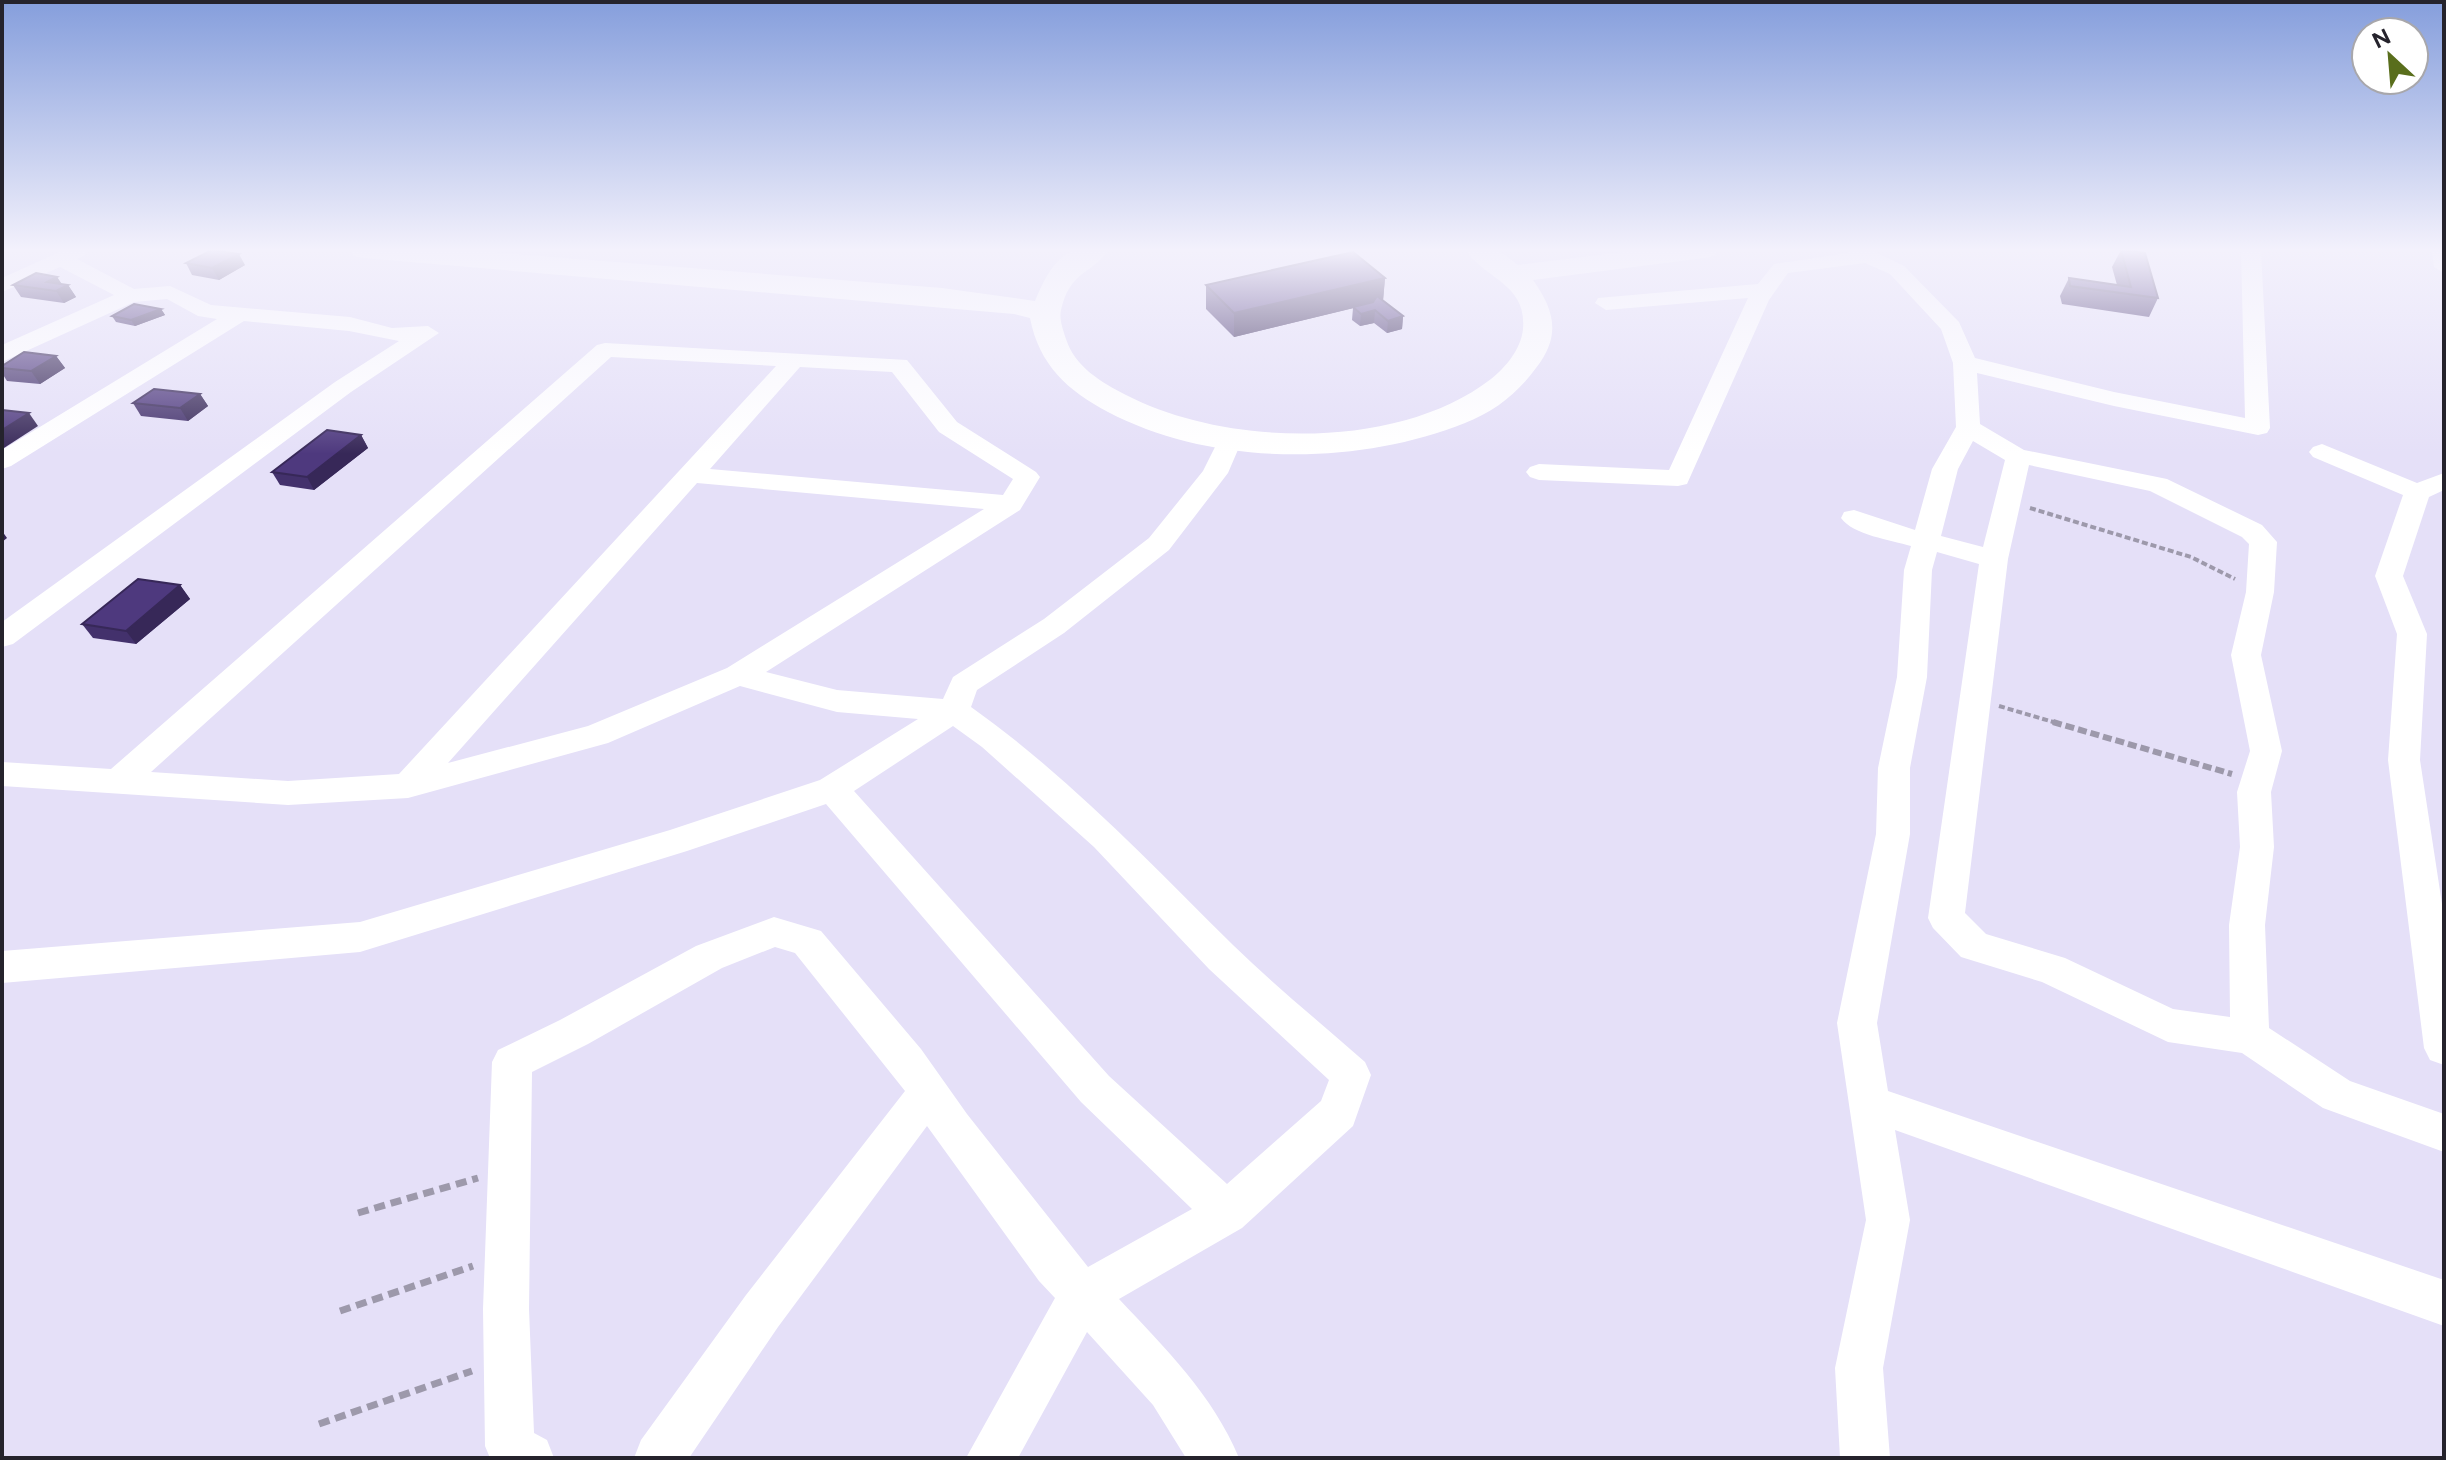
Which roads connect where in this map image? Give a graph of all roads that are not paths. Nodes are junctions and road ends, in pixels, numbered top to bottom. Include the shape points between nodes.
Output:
1 (79, 318) edge
2 (233, 318) edge
3 (298, 318) edge
4 (1045, 318) edge
5 (1538, 318) edge
6 (1751, 318) edge
7 (1943, 318) edge
8 (2254, 318) edge
9 (2, 355) edge
10 (794, 360) junction
11 (1965, 363) junction
12 (1968, 427) junction
13 (1231, 438) junction
14 (2322, 452) dead end
15 (2018, 457) junction
16 (2, 461) edge
17 (1539, 472) dead end
18 (690, 475) junction
19 (2430, 486) edge
20 (1011, 504) junction
21 (1854, 518) dead end
22 (1926, 541) junction
23 (1994, 559) junction
24 (2, 637) edge
25 (738, 675) junction
26 (954, 711) junction
27 (2, 774) edge
28 (119, 781) junction
29 (408, 786) junction
30 (832, 789) junction
31 (2, 967) edge
32 (2250, 1037) junction
33 (2444, 1048) edge
34 (928, 1093) junction
35 (1869, 1103) junction
36 (2444, 1133) edge
37 (1227, 1213) junction
38 (1082, 1295) junction
39 (2444, 1303) edge
40 (529, 1458) edge
41 (659, 1458) edge
42 (991, 1458) edge
43 (1214, 1458) edge
44 (1865, 1458) edge

1 - 9 street
2 - 16 street
3 - 24 street via 392,335 428,333 343,387
4 - 13 street via 1055,354 1080,381 1119,406 1157,421
5 - 13 street via 1532,356 1509,384 1472,408 1422,427 1362,439 1297,443
6 - 17 street via 1678,478
7 - 11 street
8 - 11 street via 2258,428
10 - 18 street
10 - 20 street via 899,365 948,427 1027,477
10 - 28 street via 605,350
11 - 12 street
12 - 15 street
12 - 22 street via 1945,469
13 - 26 street via 1215,473 1159,544 1054,626 964,684
14 - 19 street
15 - 23 street
15 - 32 street via 2095,468 2158,485 2252,531 2263,542 2260,592 2246,655 2266,751 2254,792 2257,847 2247,925
18 - 20 street
18 - 29 street
19 - 33 street via 2389,576 2412,634 2404,760
20 - 25 street
21 - 22 street via 1887,533
22 - 23 street
22 - 35 street via 1918,570 1912,677 1894,768 1893,834 1857,1023
23 - 32 street via 1946,918 1974,946 2052,969 2168,1025
25 - 26 street via 837,701
25 - 29 street via 597,735
26 - 30 street
26 - 37 street via 1106,838 1222,958 1351,1075 1338,1113
27 - 28 street
28 - 29 street via 288,793
30 - 31 street via 360,937
30 - 37 street via 1095,1089
32 - 36 street via 2337,1095
34 - 38 street
34 - 40 street via 808,942 774,932 709,957 512,1062 510,1446
34 - 41 street via 762,1311
35 - 39 street
35 - 44 street via 1888,1220 1859,1368
37 - 38 street
38 - 42 street
38 - 43 street via 1170,1388

